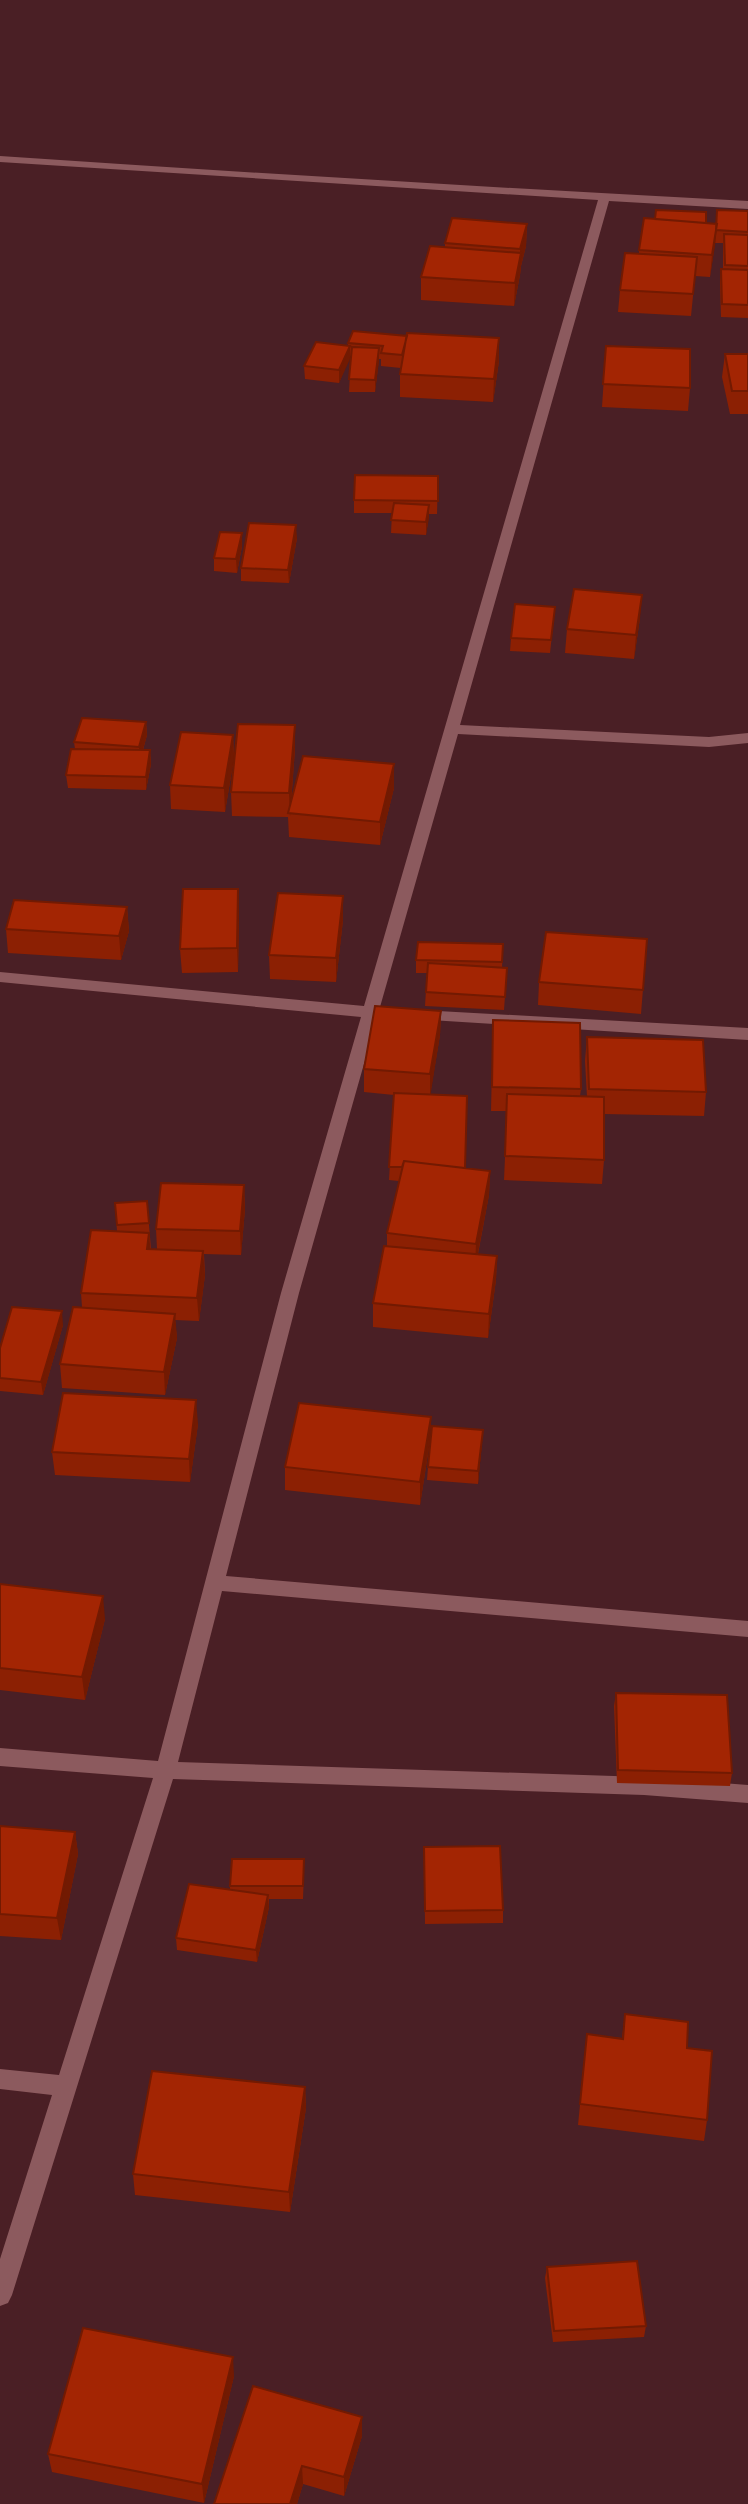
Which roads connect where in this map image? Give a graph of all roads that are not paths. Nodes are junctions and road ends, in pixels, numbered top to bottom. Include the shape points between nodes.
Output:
1 (0, 159) edge
2 (606, 195) junction
3 (748, 205) edge
4 (450, 729) junction
5 (748, 738) edge
6 (0, 977) edge
7 (370, 1013) junction
8 (748, 1034) edge
9 (216, 1583) junction
10 (748, 1629) edge
11 (0, 1757) edge
12 (166, 1770) junction
13 (748, 1794) edge
14 (0, 2079) edge
15 (66, 2086) junction
16 (0, 2295) edge

1 - 2 street
2 - 3 street
2 - 4 street
4 - 5 street via 709,742
4 - 7 street
6 - 7 street
7 - 8 street
7 - 9 street via 290,1293
9 - 10 street
9 - 12 street
11 - 12 street
12 - 13 street via 644,1786
12 - 15 street
14 - 15 street
15 - 16 street

